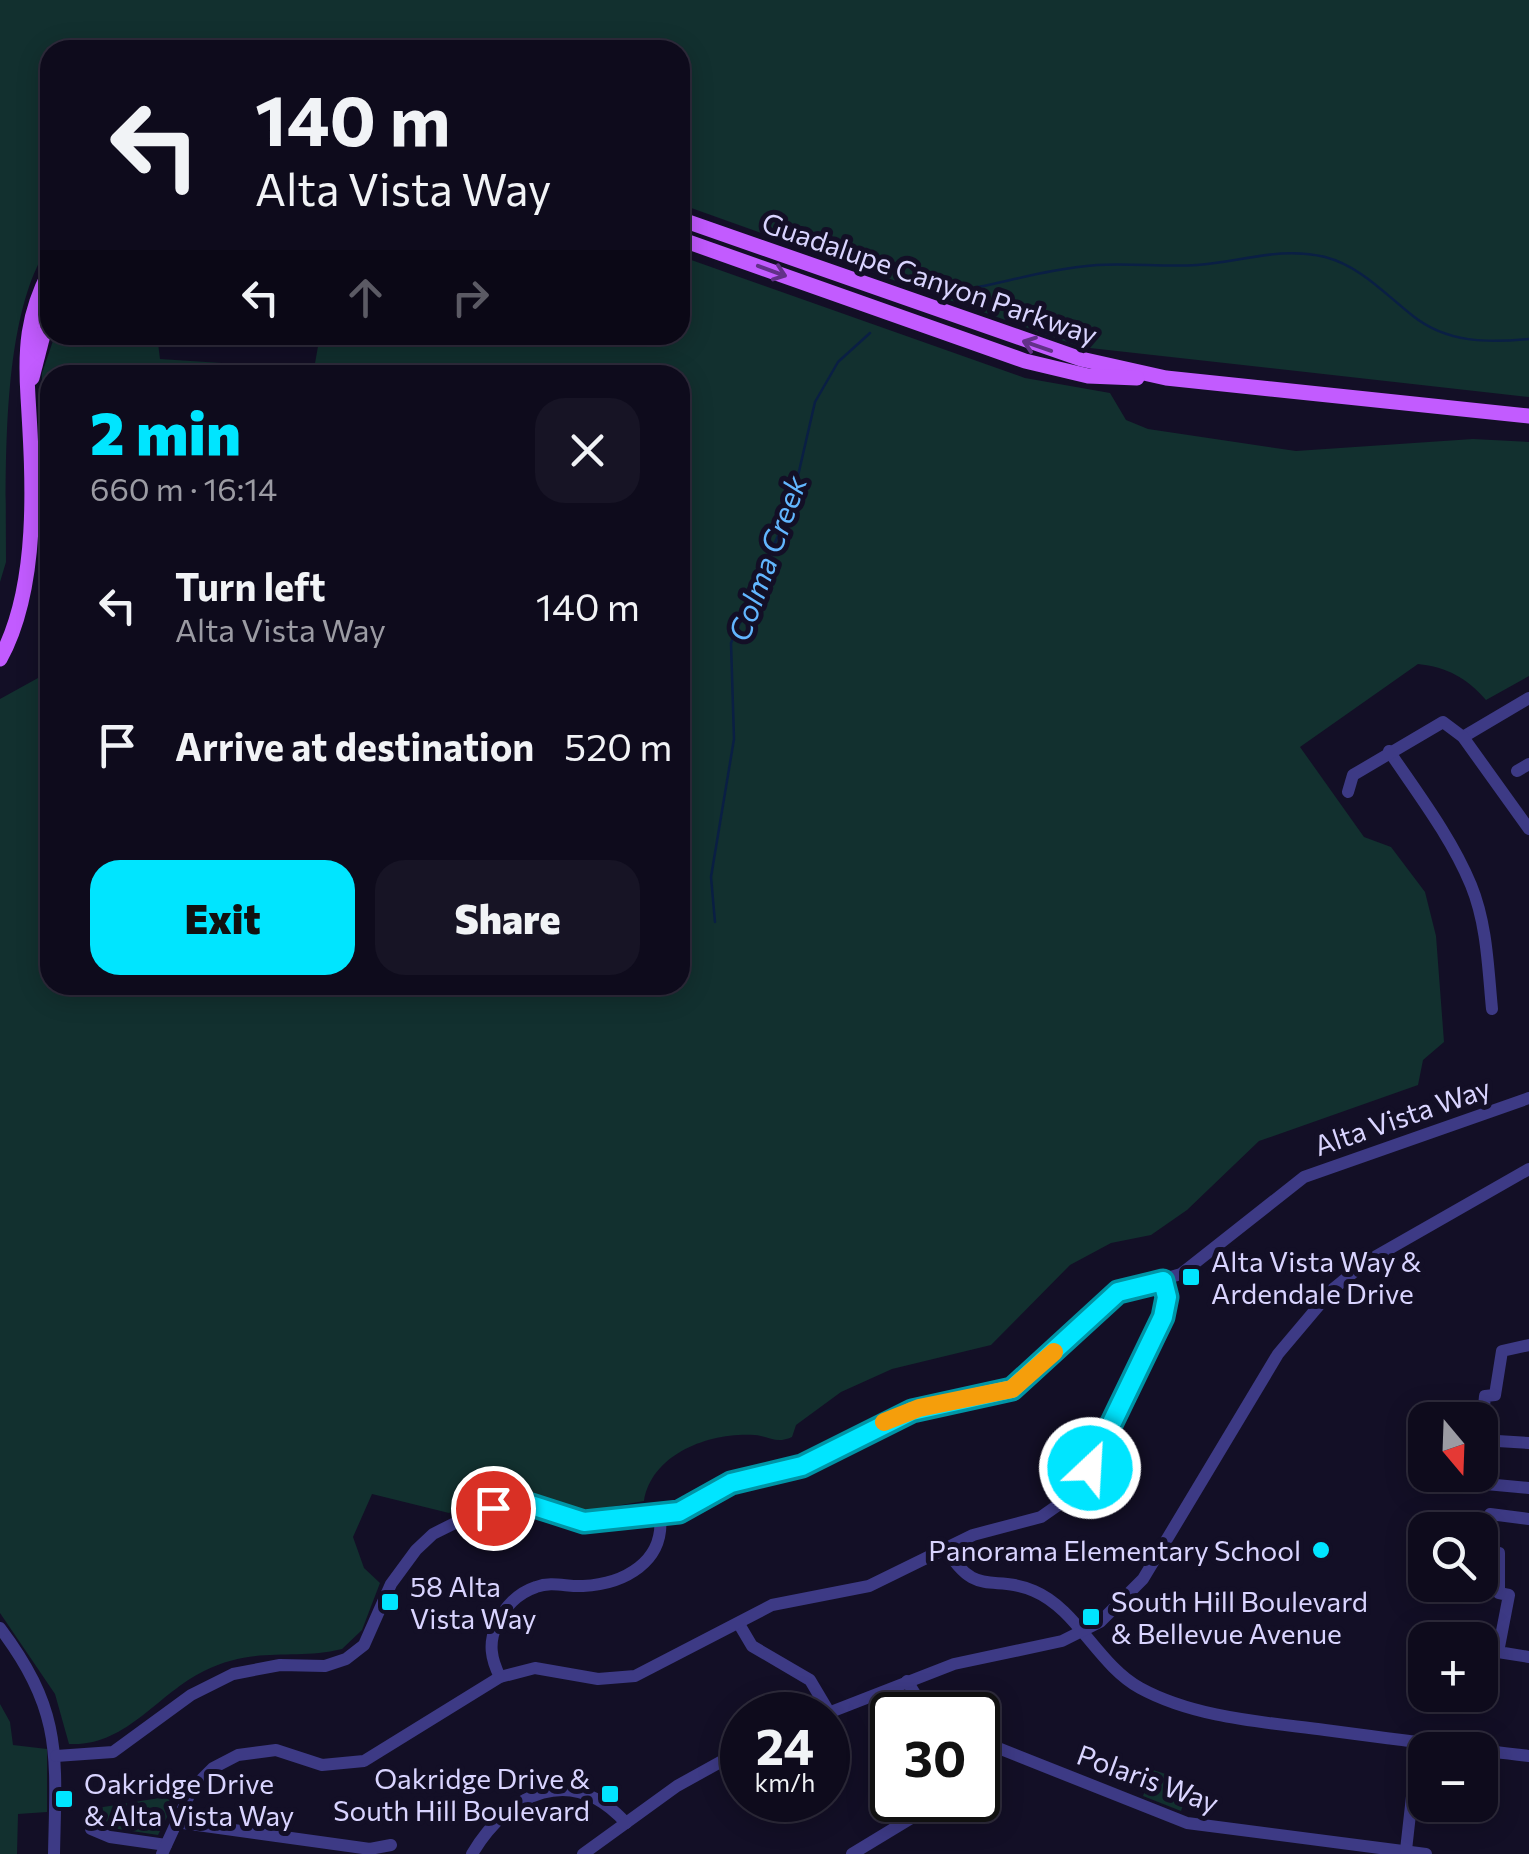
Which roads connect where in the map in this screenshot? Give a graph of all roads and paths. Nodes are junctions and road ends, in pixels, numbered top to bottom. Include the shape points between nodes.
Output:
1 (690, 223) edge
2 (690, 242) edge
3 (40, 298) edge
4 (41, 345) edge
5 (1166, 378) junction
6 (28, 397) junction
7 (1529, 416) edge
8 (0, 659) edge
9 (1529, 698) edge
10 (1464, 736) junction
11 (1389, 751) junction
12 (1348, 792) dead end
13 (1529, 829) edge
14 (1492, 1009) dead end
15 (1529, 1098) edge
16 (1529, 1168) edge
17 (1163, 1281) junction
18 (1529, 1345) edge
19 (1485, 1402) edge
20 (1498, 1441) edge
21 (1529, 1443) edge
22 (1498, 1485) edge
23 (1529, 1488) edge
24 (660, 1516) junction
25 (1529, 1518) edge
26 (944, 1548) junction
27 (740, 1624) junction
28 (0, 1628) edge
29 (1083, 1631) junction
30 (1529, 1657) edge
31 (500, 1677) junction
32 (907, 1681) junction
33 (816, 1692) edge
34 (914, 1692) edge
35 (850, 1704) edge
36 (1408, 1741) edge
37 (1000, 1749) edge
38 (1498, 1752) edge
39 (56, 1756) junction
40 (1529, 1756) edge
41 (720, 1761) edge
42 (176, 1822) junction
43 (905, 1822) edge
44 (1409, 1822) edge
45 (626, 1823) junction
46 (91, 1829) dead end
47 (391, 1844) dead end
48 (164, 1850) edge
49 (1406, 1850) junction
50 (54, 1854) edge
51 (472, 1854) edge
52 (584, 1854) edge
53 (852, 1854) edge
54 (1426, 1854) edge

5 -> 1 main road, Guadalupe Canyon Parkway via 1031,344
2 -> 5 main road, Guadalupe Canyon Parkway via 1046,367 1098,377
3 - 6 main road via 27,333
4 - 6 main road
5 - 7 main road, Guadalupe Canyon Parkway
6 - 8 main road via 28,570 18,621
9 - 10 street
10 - 11 street via 1434,723
10 - 13 street
11 - 12 street via 1353,774
11 - 14 street via 1472,887
15 - 17 street, Alta Vista Way via 1304,1177 1196,1264
16 - 29 street via 1366,1262 1332,1290 1278,1354 1143,1579 1115,1610
17 - 24 street, Alta Vista Way via 1118,1292 1012,1389 912,1411 802,1466 731,1483
17 - 26 street via 1163,1317 1079,1487 1040,1517
18 - 19 street via 1502,1351 1495,1395
20 - 21 street
22 - 23 street
24 - 31 street via 658,1545 636,1570 597,1584 546,1584 514,1600 493,1633 492,1661
24 - 39 street, Alta Vista Way via 584,1522 513,1504 472,1515 416,1550 391,1584 364,1645 346,1660 233,1674 191,1694 113,1752
25 - 30 street via 1490,1514 1484,1550 1499,1553 1499,1593 1508,1594 1498,1652
26 - 27 street via 869,1586 784,1600
26 - 29 street via 958,1570 986,1585 1034,1591
27 - 31 street via 626,1678 536,1668
27 - 33 street via 752,1646 810,1680
28 - 39 street via 47,1705
29 - 32 street
29 - 36 street via 1106,1664 1181,1705 1250,1721
31 - 42 street via 364,1761 322,1765 276,1750 238,1755 202,1778
32 - 34 street
32 - 35 street
37 - 49 street, Polaris Way via 1187,1824
38 - 40 street
39 - 50 street
41 - 45 street
42 - 47 street via 370,1849
42 - 48 street
43 - 53 street
44 - 49 street
45 - 51 street via 592,1793 552,1790 510,1813
45 - 52 street
46 - 48 street
49 - 54 street, Polaris Way

